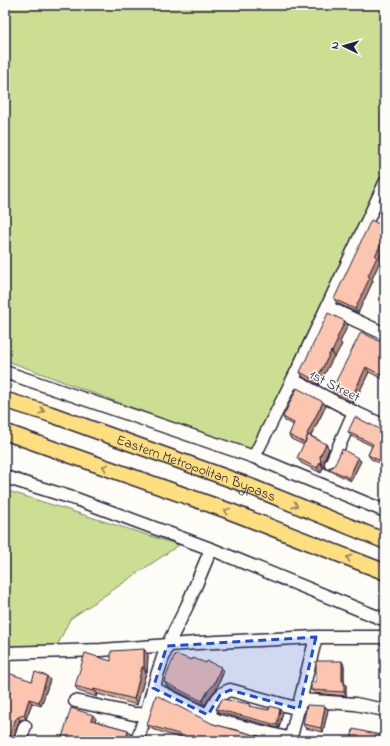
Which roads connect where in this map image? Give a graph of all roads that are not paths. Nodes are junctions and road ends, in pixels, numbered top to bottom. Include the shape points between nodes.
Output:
1 (385, 183) edge
2 (327, 307) junction
3 (385, 334) edge
4 (5, 372) edge
5 (293, 380) junction
6 (5, 400) edge
7 (354, 412) junction
8 (385, 426) edge
9 (5, 432) edge
10 (254, 457) junction
11 (331, 464) dead end
12 (5, 477) edge
13 (385, 511) edge
14 (385, 541) edge
15 (211, 549) junction
16 (385, 572) edge
17 (385, 620) edge
18 (316, 636) junction
19 (385, 637) edge
20 (167, 646) junction
21 (5, 653) edge
22 (153, 688) junction
23 (75, 701) dead end
24 (300, 704) junction
25 (385, 710) edge
26 (146, 714) junction
27 (208, 715) junction
28 (25, 726) dead end
29 (291, 740) edge
30 (20, 741) edge
31 (137, 741) edge

1 - 2 street
2 - 3 street
2 - 5 street
4 - 10 street
5 - 7 street, 1st Street
5 - 10 street
6 -> 14 main road, Eastern Metropolitan Bypass via 244,484
7 - 8 street, 1st Street
7 - 11 street
16 -> 9 main road via 229,512
10 - 13 street
12 - 15 street via 79,500
15 - 17 street
15 - 20 street
18 - 19 street
18 - 20 street
18 - 24 street
20 - 21 street
20 - 22 street
22 - 26 street
22 - 27 street
23 - 26 street via 134,714
24 - 25 street via 355,704
24 - 27 street via 230,690 220,695
24 - 29 street
26 - 31 street
27 - 29 street via 232,725
28 - 30 street

